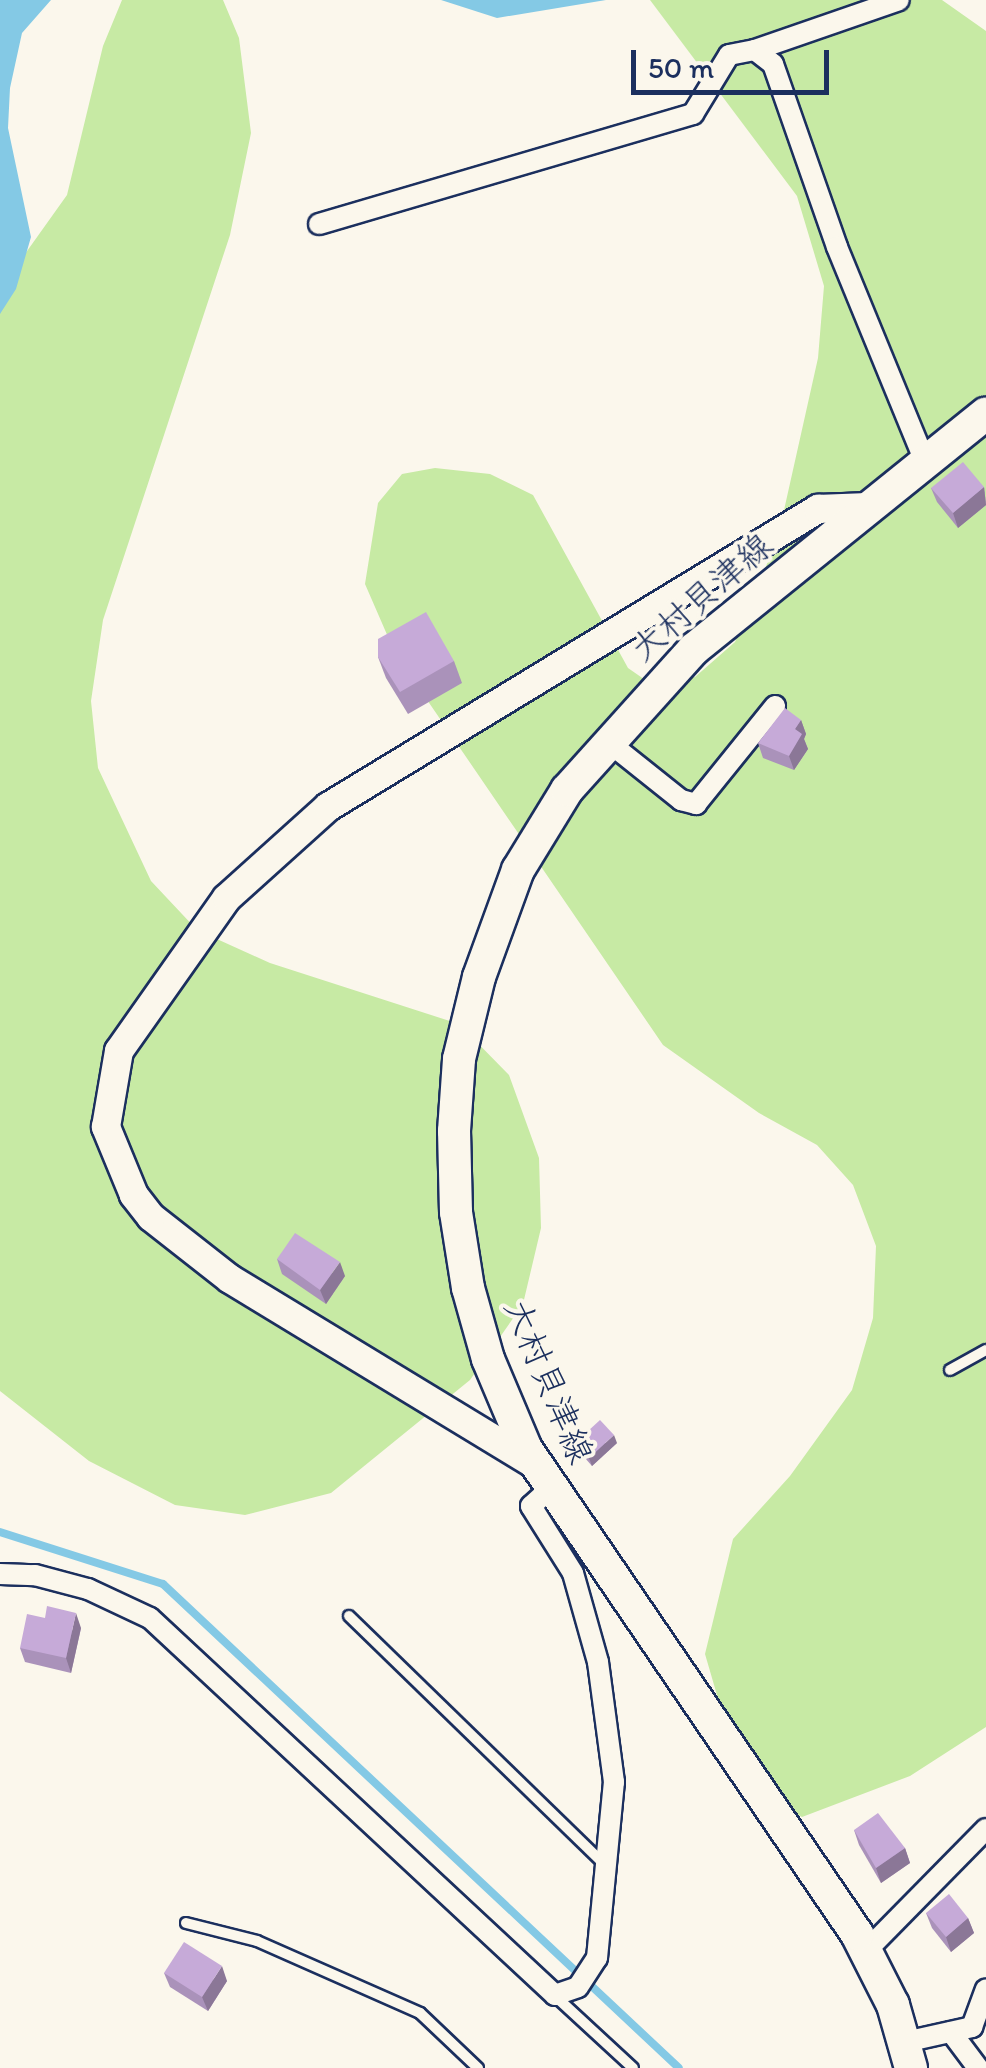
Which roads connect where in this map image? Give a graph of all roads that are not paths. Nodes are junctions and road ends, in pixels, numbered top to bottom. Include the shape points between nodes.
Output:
1 (900, 0) edge
2 (754, 50) junction
3 (318, 224) dead end
4 (986, 413) edge
5 (924, 459) junction
6 (867, 507) junction
7 (775, 706) dead end
8 (607, 740) junction
9 (986, 1350) edge
10 (950, 1370) dead end
11 (543, 1477) junction
12 (0, 1574) edge
13 (348, 1616) dead end
14 (986, 1829) edge
15 (610, 1872) junction
16 (186, 1923) dead end
17 (866, 1951) junction
18 (986, 1989) edge
19 (554, 1995) junction
20 (952, 2032) junction
21 (908, 2055) edge
22 (478, 2068) edge
23 (633, 2068) edge
24 (978, 2068) edge

1 - 2 street
2 - 3 street via 730,54 692,114
2 - 5 street via 773,64
4 - 5 main road, 大村貝津線
5 - 6 main road, 大村貝津線
6 - 8 main road, 大村貝津線 via 694,649
6 - 11 street via 818,509 328,807 227,898 119,1051 106,1127 134,1195 151,1217 230,1280
7 - 8 street via 696,804 680,800
8 - 11 main road, 大村貝津線 via 518,870 479,977 459,1059 456,1212 468,1288 488,1359
9 - 10 lane
11 - 15 street via 532,1506 573,1573 610,1732
11 - 17 main road, 大村貝津線
12 - 19 street via 88,1589 150,1618
13 - 15 lane
14 - 17 street
15 - 19 street via 597,1958 578,1987
16 - 22 lane via 257,1941 420,2013
17 - 21 main road, 大村貝津線
18 - 20 street via 972,2027
19 - 23 lane
20 - 21 street
20 - 24 street

